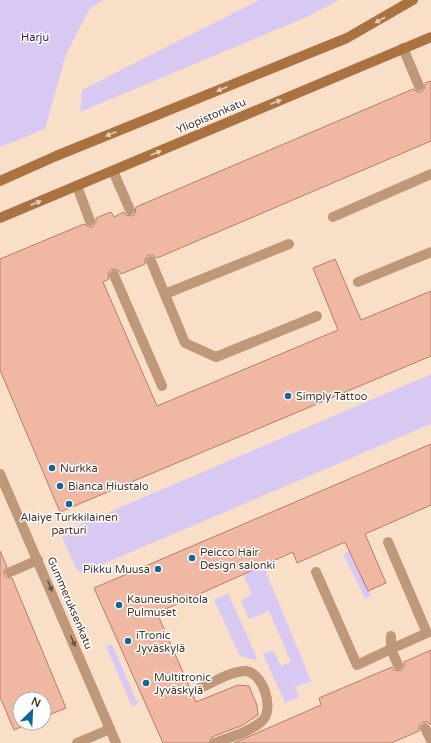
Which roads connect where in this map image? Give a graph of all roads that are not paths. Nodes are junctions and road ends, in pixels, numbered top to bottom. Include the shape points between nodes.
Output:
1 (413, 0) edge
2 (431, 36) edge
3 (403, 48) junction
4 (418, 86) dead end
5 (113, 171) junction
6 (431, 174) edge
7 (0, 181) edge
8 (76, 186) junction
9 (130, 210) dead end
10 (333, 217) dead end
11 (0, 218) edge
12 (90, 221) dead end
13 (289, 244) dead end
14 (431, 252) edge
15 (151, 261) dead end
16 (114, 275) dead end
17 (358, 282) dead end
18 (165, 294) junction
19 (317, 316) dead end
20 (162, 386) dead end
21 (0, 474) edge
22 (388, 542) dead end
23 (38, 560) junction
24 (10, 572) dead end
25 (316, 572) dead end
26 (391, 636) dead end
27 (391, 649) junction
28 (398, 665) dead end
29 (200, 688) dead end
30 (426, 728) dead end
31 (110, 729) junction
32 (431, 740) edge
33 (77, 743) edge
34 (116, 743) edge
35 (215, 743) edge

1 -> 7 main road, Yliopistonkatu via 347,38
2 - 3 main road, Yliopistonkatu
3 - 4 street
5 -> 3 main road, Yliopistonkatu
5 - 8 main road, Yliopistonkatu
5 - 9 street
6 - 10 street
11 -> 8 main road, Yliopistonkatu
8 - 12 street
13 - 18 street
14 - 17 street
15 - 18 street
16 - 20 street
18 - 19 street via 185,343 216,357
21 - 23 street, Gummeruksenkatu
22 - 27 street via 427,633
23 - 24 street
23 -> 31 street, Gummeruksenkatu
25 - 27 street via 357,665
26 - 27 street
27 - 28 street
29 - 35 street via 240,671 248,671 260,681 268,701 268,712 263,720
30 - 32 street
31 - 33 street
31 - 34 street, Gummeruksenkatu

